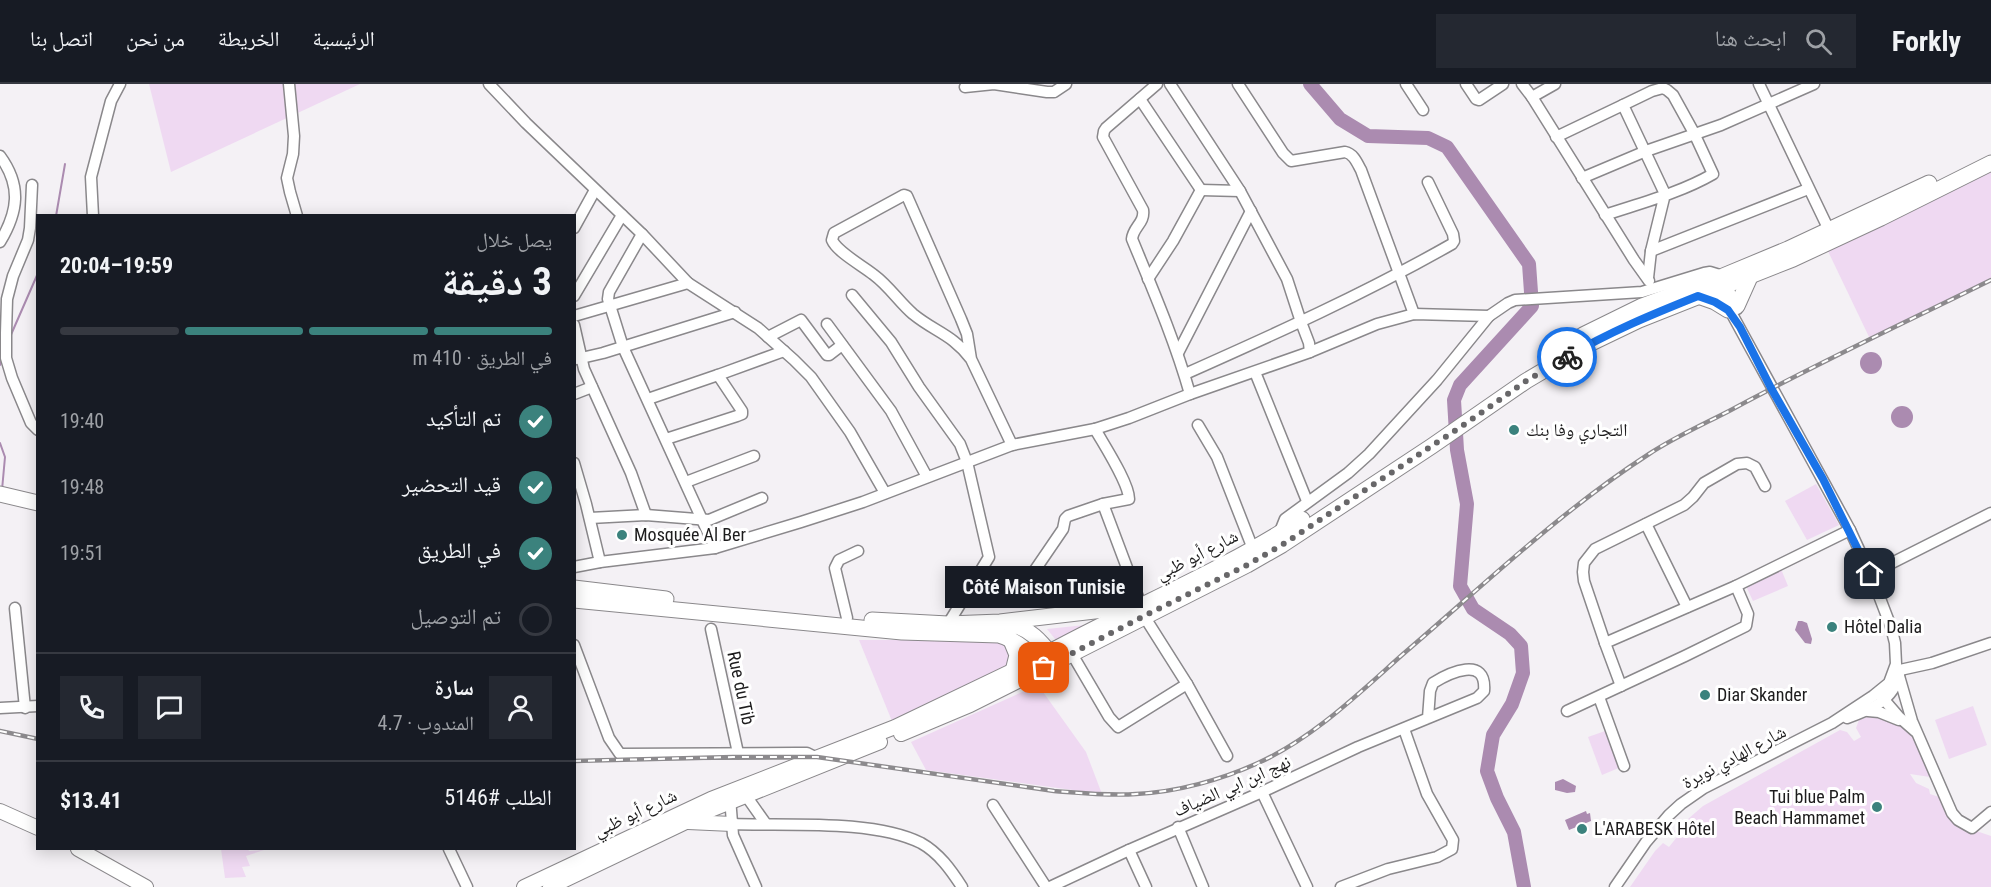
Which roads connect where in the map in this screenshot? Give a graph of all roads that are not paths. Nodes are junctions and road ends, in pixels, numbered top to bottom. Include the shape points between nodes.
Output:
1 (120, 84) edge
2 (289, 84) edge
3 (489, 84) edge
4 (1066, 84) edge
5 (1157, 84) edge
6 (1170, 84) edge
7 (1238, 84) edge
8 (1406, 84) edge
9 (1466, 84) edge
10 (1503, 84) edge
11 (1522, 84) edge
12 (1555, 84) edge
13 (1759, 84) edge
14 (1814, 84) edge
15 (1021, 86) edge
16 (965, 87) dead end
17 (1532, 97) junction
18 (1140, 99) junction
19 (1770, 104) junction
20 (1623, 105) junction
21 (1423, 110) dead end
22 (1694, 133) junction
23 (1556, 137) junction
24 (1646, 151) junction
25 (1991, 152) edge
26 (0, 156) edge
27 (1991, 163) edge
28 (1582, 178) junction
29 (1428, 182) dead end
30 (32, 185) dead end
31 (1808, 189) junction
32 (594, 190) junction
33 (1201, 190) junction
34 (1240, 191) junction
35 (1665, 194) junction
36 (1251, 211) junction
37 (93, 214) edge
38 (296, 214) edge
39 (622, 215) junction
40 (1605, 215) junction
41 (576, 224) edge
42 (1829, 230) junction
43 (642, 234) junction
44 (0, 242) edge
45 (1651, 250) junction
46 (1400, 274) junction
47 (1750, 277) junction
48 (1648, 278) junction
49 (1148, 279) junction
50 (1719, 281) junction
51 (688, 283) junction
52 (1654, 289) junction
53 (576, 291) edge
54 (852, 295) dead end
55 (1698, 296) junction
56 (4, 297) edge
57 (610, 306) junction
58 (1732, 308) junction
59 (735, 312) junction
60 (1414, 314) junction
61 (576, 315) edge
62 (1489, 316) junction
63 (1301, 322) junction
64 (826, 324) dead end
65 (768, 337) junction
66 (576, 342) edge
67 (842, 345) junction
68 (623, 347) junction
69 (784, 351) junction
70 (1310, 352) junction
71 (1178, 353) junction
72 (578, 359) edge
73 (971, 359) junction
74 (1255, 372) junction
75 (1185, 374) junction
76 (718, 375) junction
77 (592, 387) junction
78 (576, 393) edge
79 (1190, 394) junction
80 (648, 399) junction
81 (1461, 421) junction
82 (1198, 424) dead end
83 (36, 428) edge
84 (1095, 429) junction
85 (666, 439) junction
86 (1434, 439) junction
87 (1012, 445) junction
88 (754, 456) dead end
89 (967, 462) junction
90 (576, 470) edge
91 (927, 477) junction
92 (686, 482) junction
93 (1765, 486) dead end
94 (2, 490) edge
95 (885, 493) junction
96 (36, 494) edge
97 (762, 498) dead end
98 (1307, 501) junction
99 (36, 502) edge
100 (1103, 504) junction
101 (1991, 513) edge
102 (646, 515) junction
103 (590, 518) junction
104 (703, 520) junction
105 (1646, 524) junction
106 (1850, 530) junction
107 (1279, 534) junction
108 (716, 548) junction
109 (1253, 549) junction
110 (858, 551) dead end
111 (600, 562) junction
112 (576, 567) edge
113 (1870, 574) junction
114 (1736, 586) junction
115 (576, 588) edge
116 (576, 600) edge
117 (962, 600) junction
118 (1687, 607) junction
119 (15, 608) dead end
120 (1141, 609) junction
121 (846, 618) junction
122 (1000, 622) junction
123 (948, 624) junction
124 (1891, 627) junction
125 (711, 630) dead end
126 (1010, 638) junction
127 (1605, 643) junction
128 (1991, 643) edge
129 (1072, 654) junction
130 (1047, 660) junction
131 (578, 664) edge
132 (1013, 670) junction
133 (1900, 673) junction
134 (1187, 684) junction
135 (1621, 686) junction
136 (1885, 693) junction
137 (1599, 697) junction
138 (36, 706) edge
139 (0, 708) edge
140 (25, 708) junction
141 (1567, 711) dead end
142 (1868, 711) junction
143 (1906, 717) junction
144 (1428, 718) junction
145 (1832, 723) junction
146 (1404, 729) junction
147 (738, 753) junction
148 (1227, 756) dead end
149 (822, 760) junction
150 (1624, 766) dead end
151 (1262, 792) junction
152 (736, 794) junction
153 (993, 805) dead end
154 (0, 811) edge
155 (1991, 812) edge
156 (683, 822) junction
157 (732, 824) junction
158 (766, 824) junction
159 (36, 827) edge
160 (1178, 827) junction
161 (1129, 849) junction
162 (80, 850) edge
163 (449, 850) edge
164 (146, 887) edge
165 (467, 887) edge
166 (525, 887) edge
167 (549, 887) edge
168 (756, 887) edge
169 (962, 887) edge
170 (1048, 887) edge
171 (1146, 887) edge
172 (1203, 887) edge
173 (1307, 887) edge
174 (1341, 887) edge
175 (1615, 887) edge

1 - 37 street via 111,101 91,177
2 - 38 street via 293,146 287,178
3 - 32 street
4 - 15 street via 1053,92
5 - 18 street
6 - 34 street
7 - 46 street via 1291,161 1345,152 1353,156
8 - 21 street
9 - 10 street via 1479,100
11 - 17 street
12 - 17 street
13 - 19 street
14 - 19 street
15 - 16 street
17 - 23 street
18 - 33 street
18 - 49 street via 1102,134 1143,210 1143,220 1132,236
19 - 22 street
19 - 31 street
20 - 22 street via 1663,88 1673,95
20 - 23 street
20 - 24 street
22 - 24 street
22 - 35 street via 1713,174
23 - 28 street
24 - 28 street
24 - 35 street
25 - 42 highway
26 - 44 street via 13,180 16,198 12,221
27 - 47 highway
28 - 40 street
29 - 46 street via 1454,241
30 - 56 street via 28,240
31 - 42 street
31 - 45 street
32 - 39 street
32 - 41 street
33 - 34 street
33 - 49 street
34 - 36 street
35 - 40 street
35 - 45 street
36 - 63 street via 1287,279
36 - 71 street
39 - 43 street
39 - 53 street
40 - 48 street
42 - 50 highway
43 - 51 street
43 - 57 street via 609,292
45 - 48 street
46 - 60 street
46 - 63 street
47 - 50 highway
47 - 58 highway
48 - 52 street
49 - 71 street
50 - 52 street via 1704,273
50 - 55 highway
50 - 58 street, شارع الهادي نويرة
50 - 81 highway via 1642,306 1582,335 1521,373
51 - 57 street
51 - 59 street
52 - 62 street via 1515,300
54 - 89 street via 904,360 960,444
55 - 58 highway
55 - 81 highway via 1587,345
56 - 83 street via 6,358 17,393
57 - 61 street
57 - 68 street
58 - 106 street, شارع الهادي نويرة via 1771,388
59 - 65 street
59 - 68 street
60 - 62 street
60 - 70 street via 1354,332
62 - 98 street via 1437,380 1368,454
63 - 70 street
63 - 75 street
64 - 67 street
65 - 67 street via 800,320 826,355
65 - 69 street
66 - 72 street
67 - 91 street via 891,411
68 - 72 street
68 - 80 street
69 - 76 street
69 - 95 street via 811,377 850,432
70 - 74 street
71 - 75 street
72 - 77 street
73 - 73 street via 954,340 920,320 877,276 838,248 832,240 834,233 904,195 908,197 967,334
73 - 87 street
74 - 79 street
74 - 98 street
75 - 79 street
76 - 80 street
76 - 85 street via 742,414
77 - 78 street
77 - 102 street
79 - 84 street
80 - 85 street
81 - 86 highway
82 - 109 street via 1216,457
84 - 87 street
84 - 100 street via 1130,495 1128,499
85 - 92 street
86 - 107 highway, شارع أبو ظبي
86 - 120 highway, شارع أبو ظبي via 1282,545 1247,565
87 - 89 street
88 - 92 street
89 - 91 street
89 - 117 street via 989,557
90 - 103 street
91 - 95 street
92 - 104 street
93 - 105 street via 1755,466 1737,464 1704,483 1684,505
94 - 96 highway
94 - 99 highway
95 - 108 street
97 - 104 street
98 - 107 street via 1285,519
100 - 117 street via 1065,519 1063,529 1020,592
100 - 120 street
101 - 113 street
102 - 103 street
102 - 104 street
103 - 111 street
104 - 108 street
105 - 118 street
105 - 127 street via 1603,544 1584,563 1584,580
106 - 113 street, شارع الهادي نويرة
106 - 114 street
107 - 109 highway, شارع أبو ظبي
108 - 111 street
109 - 120 highway, شارع أبو ظبي
110 - 121 street via 839,560 834,568
111 - 112 street
113 - 124 street, شارع الهادي نويرة
114 - 118 street
114 - 135 street via 1748,614 1746,626
115 - 121 highway
116 - 126 highway via 881,631 987,633
117 - 123 street
118 - 127 street
119 - 140 street
120 - 122 highway
120 - 129 highway, شارع أبو ظبي
120 - 130 highway, شارع أبو ظبي
120 - 134 street
121 - 123 highway
122 - 123 highway
122 - 130 highway via 1032,632
124 - 133 street, شارع الهادي نويرة via 1902,654
124 - 136 street, شارع الهادي نويرة via 1896,664
125 - 147 street, Rue du Tib
126 - 130 highway
126 - 132 highway via 1017,655
127 - 135 street
128 - 133 street
129 - 130 highway, شارع أبو ظبي
129 - 134 street via 1118,727
130 - 132 main road, شارع أبو ظبي
130 - 149 main road, شارع أبو ظبي via 938,719
131 - 147 street via 609,738 620,754
132 - 149 main road, شارع أبو ظبي
133 - 136 street, شارع الهادي نويرة
133 - 143 street
134 - 148 street
135 - 137 street
136 - 142 street, شارع الهادي نويرة
136 - 143 street
136 - 145 street, شارع الهادي نويرة
137 - 141 street
137 - 150 street
138 - 140 street
139 - 140 street
142 - 143 street
142 - 145 street, شارع الهادي نويرة
143 - 155 street via 1958,820 1972,828
144 - 144 street, نهج ابن ابي الضياف via 1482,695 1485,686 1481,674 1468,669 1433,683
144 - 146 street, نهج ابن ابي الضياف
145 - 175 street, شارع الهادي نويرة via 1704,788 1681,804 1646,842
146 - 151 street, نهج ابن ابي الضياف
146 - 174 street via 1427,794 1453,840 1452,849
147 - 149 street via 807,753
149 - 152 main road, شارع أبو ظبي
151 - 160 street, نهج ابن ابي الضياف
151 - 173 street
152 - 156 main road, شارع أبو ظبي
152 - 157 street
152 - 158 street
152 - 166 main road, شارع أبو ظبي via 673,816
153 - 170 street
154 - 159 main road
156 - 157 main road
156 - 167 main road, شارع أبو ظبي
157 - 158 street
157 - 168 street
158 - 169 street via 840,827 902,836 938,855
160 - 161 street, نهج ابن ابي الضياف
160 - 172 street
161 - 170 street, نهج ابن ابي الضياف
161 - 171 street
162 - 164 main road
163 - 165 street

